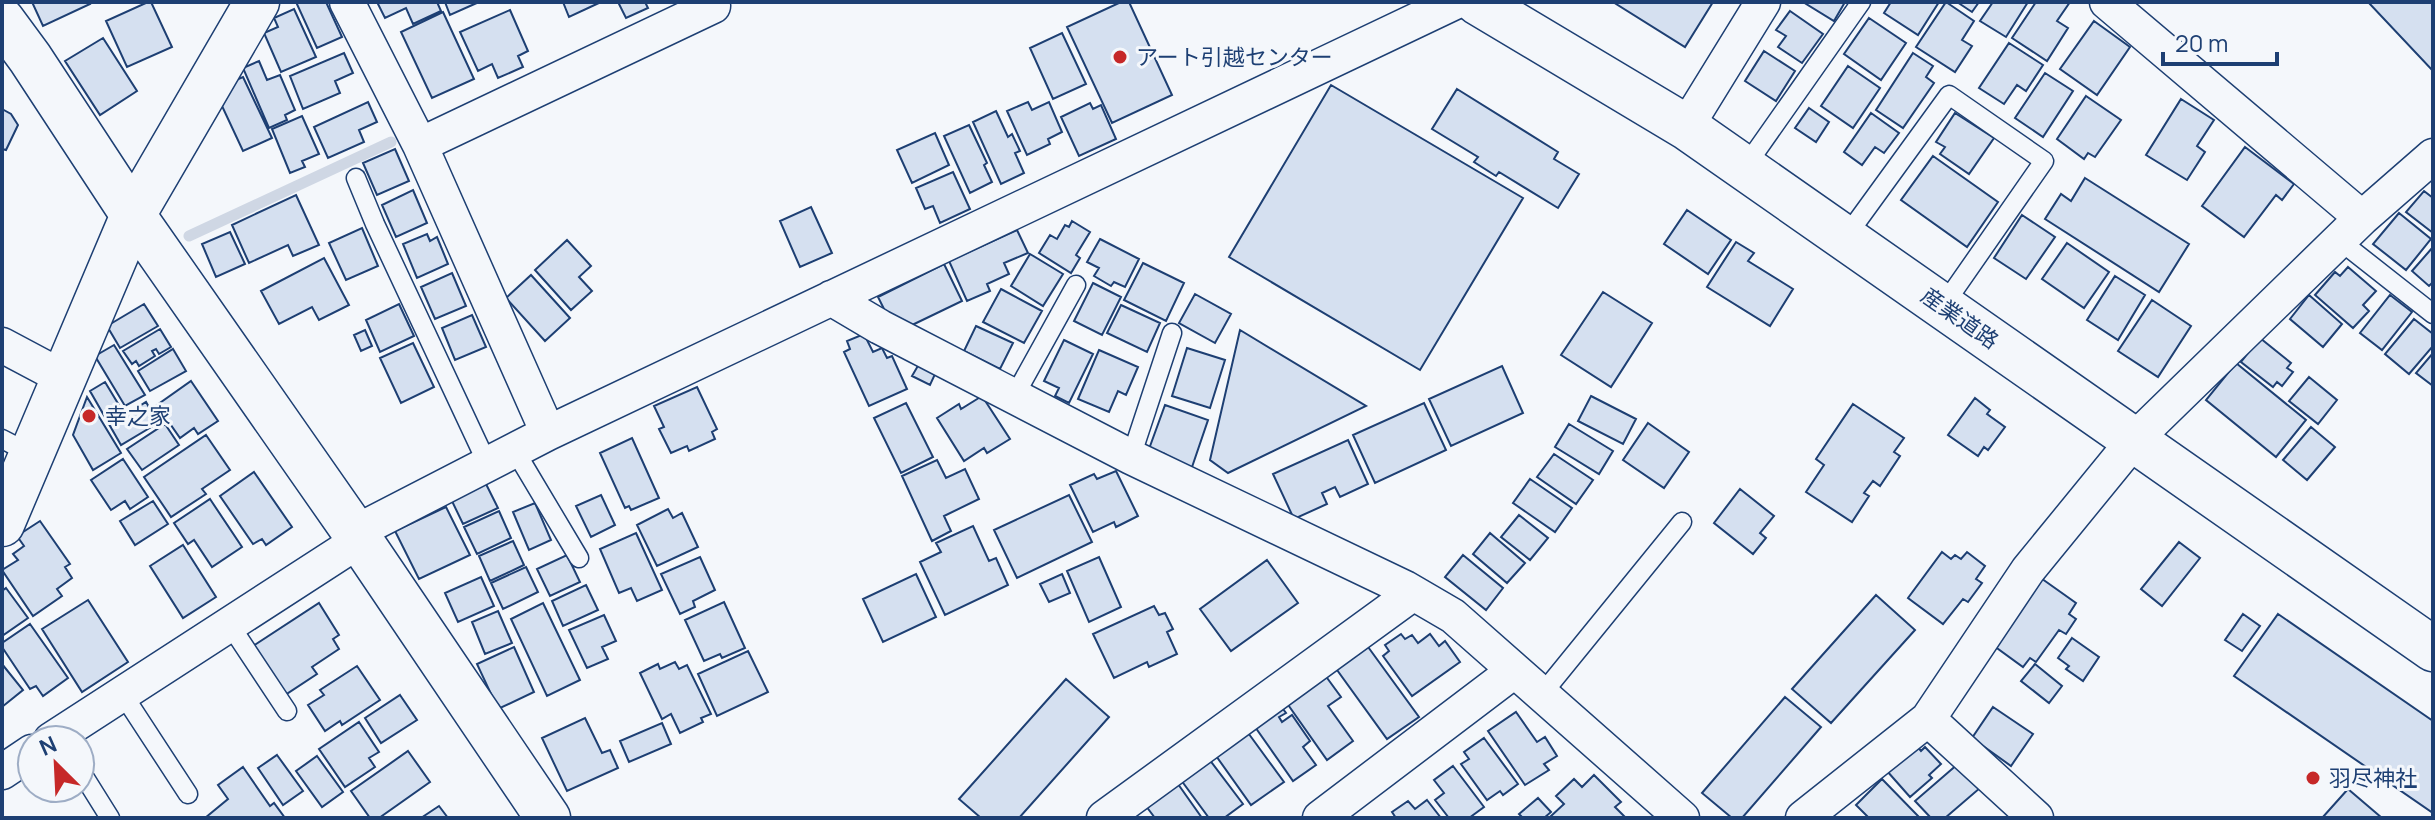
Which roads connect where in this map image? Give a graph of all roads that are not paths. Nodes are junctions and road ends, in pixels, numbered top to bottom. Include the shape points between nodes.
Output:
1 (257, 2) edge
2 (347, 2) edge
3 (1455, 2) edge
4 (1477, 2) edge
5 (1763, 2) edge
6 (1861, 2) edge
7 (713, 6) dead end
8 (2120, 6) edge
9 (2, 20) edge
10 (1686, 127) junction
11 (420, 145) junction
12 (2432, 159) edge
13 (1745, 167) junction
14 (356, 178) dead end
15 (133, 215) junction
16 (2350, 229) junction
17 (1845, 238) junction
18 (1076, 285) dead end
19 (831, 298) junction
20 (1943, 306) junction
21 (2433, 314) edge
22 (1172, 333) dead end
23 (2, 345) edge
24 (64, 378) junction
25 (1014, 397) junction
26 (548, 433) junction
27 (2135, 439) junction
28 (17, 446) edge
29 (500, 456) junction
30 (1131, 457) junction
31 (1682, 522) dead end
32 (2, 524) edge
33 (357, 536) junction
34 (579, 558) dead end
35 (1412, 594) junction
36 (230, 625) junction
37 (2433, 649) edge
38 (1514, 671) junction
39 (122, 693) junction
40 (1542, 694) junction
41 (287, 711) dead end
42 (1928, 719) junction
43 (77, 724) edge
44 (188, 794) dead end
45 (96, 796) edge
46 (1120, 814) edge
47 (110, 818) edge
48 (548, 818) edge
49 (1320, 818) edge
50 (1682, 818) edge
51 (1803, 818) edge
52 (2036, 818) edge

1 - 15 street
2 - 11 street
3 - 19 street
4 - 10 street, 産業道路
5 - 10 street
6 - 13 lane
7 - 11 street
8 - 16 street
9 - 15 street
10 - 13 street, 産業道路
11 - 26 street
12 - 16 street
13 - 17 street, 産業道路
14 - 29 lane via 375,224
15 - 24 street
15 - 33 street
16 - 21 lane
16 - 27 street
17 - 20 street, 産業道路
17 - 20 lane via 1949,95 2044,161
18 - 25 lane
19 - 25 street
19 - 26 street
20 - 27 street, 産業道路
22 - 30 lane
23 - 24 street
24 - 28 street
25 - 30 street
26 - 29 street
27 - 37 street, 産業道路
27 - 42 street via 2028,570
28 - 32 street
29 - 33 street
29 - 34 lane
30 - 35 street
31 - 40 lane
33 - 36 street
33 - 48 street
35 - 38 street via 1453,616
35 - 46 street
36 - 39 street
36 - 41 lane
38 - 40 street
38 - 49 street
39 - 43 street
39 - 44 lane
40 - 50 street
42 - 51 street
42 - 52 street
45 - 47 lane

